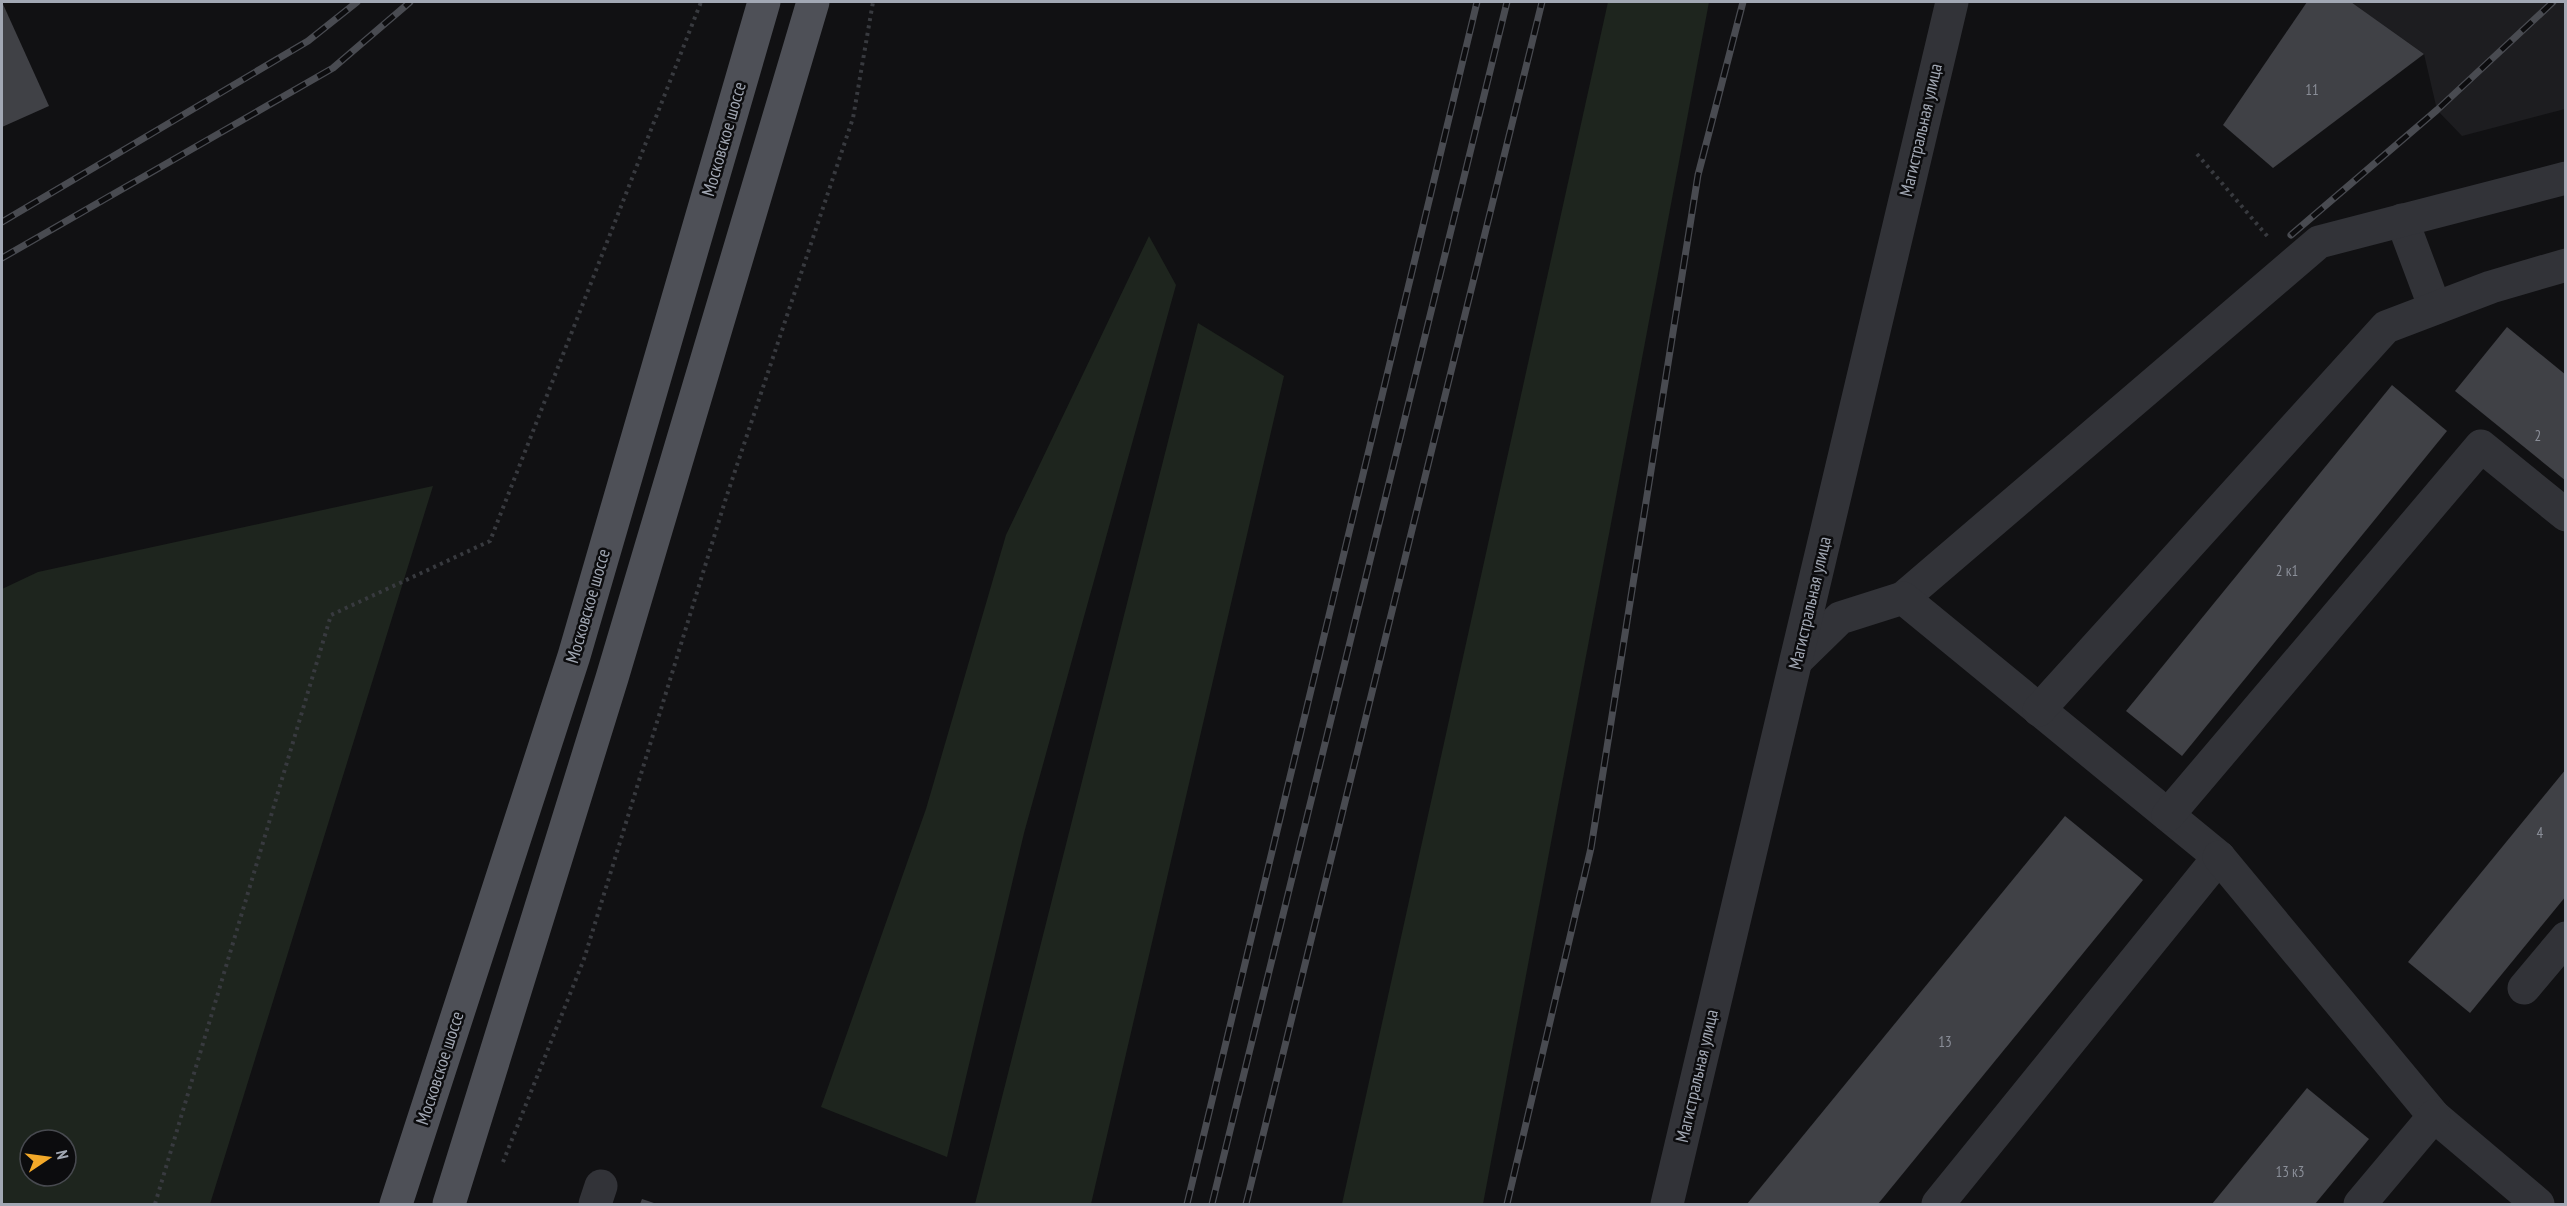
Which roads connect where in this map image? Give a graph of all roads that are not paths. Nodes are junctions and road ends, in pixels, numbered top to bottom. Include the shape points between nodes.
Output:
1 (764, 2) edge
2 (813, 2) edge
3 (1952, 2) edge
4 (2565, 178) edge
5 (2402, 220) junction
6 (2565, 265) edge
7 (2435, 308) junction
8 (2565, 515) edge
9 (1903, 598) junction
10 (1797, 660) junction
11 (2039, 710) junction
12 (2168, 815) junction
13 (2219, 857) junction
14 (2565, 938) edge
15 (2524, 988) dead end
16 (2434, 1116) junction
17 (396, 1204) edge
18 (449, 1204) edge
19 (1667, 1204) edge
20 (1938, 1204) edge
21 (2360, 1204) edge
22 (2538, 1204) edge

1 - 17 main road, Московское шоссе via 574,656
2 - 18 main road via 612,678
3 - 10 street, Магистральная улица
4 - 5 street
5 - 7 street
5 - 9 street via 2319,242
6 - 7 street via 2491,286
7 - 11 street via 2386,327
8 - 12 street via 2481,446
9 - 10 street via 1840,618
9 - 11 street
10 - 19 street, Магистральная улица
11 - 12 street
12 - 13 street
13 - 16 street
13 - 20 street
14 - 15 street
16 - 21 street
16 - 22 street

